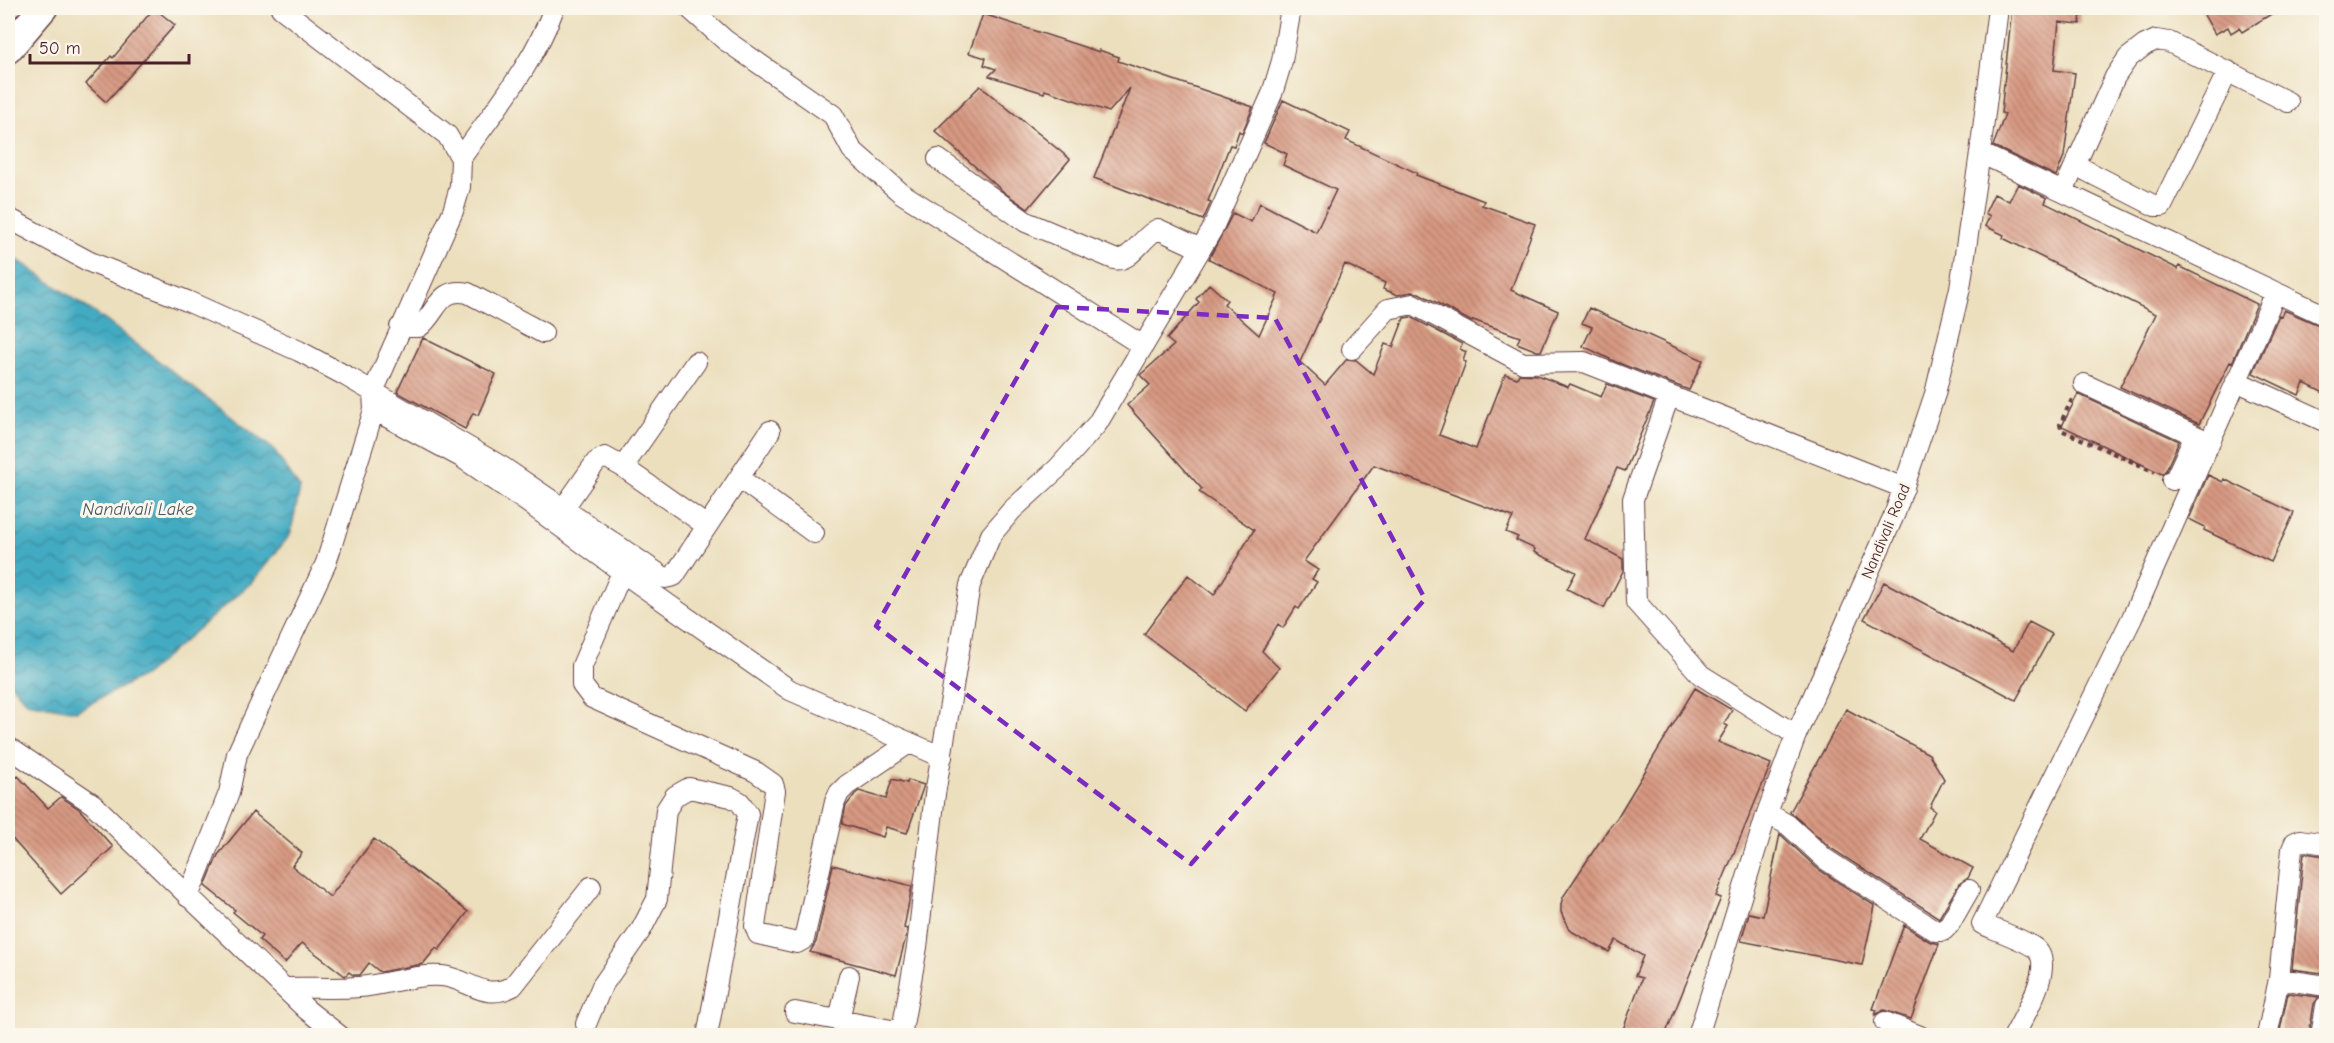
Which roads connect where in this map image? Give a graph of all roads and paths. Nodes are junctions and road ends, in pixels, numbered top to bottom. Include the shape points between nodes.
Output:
1 (43, 8) edge
2 (281, 8) edge
3 (554, 8) edge
4 (689, 8) edge
5 (1291, 8) edge
6 (1998, 8) edge
7 (8, 49) edge
8 (2228, 71) junction
9 (2288, 102) dead end
10 (1980, 153) junction
11 (461, 158) junction
12 (938, 159) dead end
13 (2075, 165) junction
14 (2062, 192) junction
15 (8, 218) edge
16 (1201, 249) junction
17 (2276, 292) junction
18 (2326, 316) edge
19 (400, 327) junction
20 (543, 333) dead end
21 (1143, 346) junction
22 (1352, 349) dead end
23 (696, 362) dead end
24 (2236, 381) junction
25 (2084, 384) joint
26 (1669, 396) junction
27 (373, 401) junction
28 (2326, 422) edge
29 (770, 431) dead end
30 (2202, 439) junction
31 (622, 467) junction
32 (739, 478) junction
33 (2172, 480) joint
34 (1904, 488) junction
35 (563, 509) junction
36 (707, 526) junction
37 (814, 533) dead end
38 (622, 572) junction
39 (1796, 735) junction
40 (909, 743) junction
41 (8, 747) edge
42 (942, 757) junction
43 (1767, 813) junction
44 (2326, 844) edge
45 (591, 887) dead end
46 (1969, 890) dead end
47 (188, 897) junction
48 (849, 976) dead end
49 (2279, 979) junction
50 (2326, 986) edge
51 (284, 988) junction
52 (2326, 1006) edge
53 (795, 1012) dead end
54 (839, 1020) junction
55 (1885, 1022) dead end
56 (585, 1024) dead end
57 (331, 1032) edge
58 (901, 1034) edge
59 (706, 1035) edge
60 (1698, 1035) edge
61 (1920, 1035) edge
62 (2014, 1035) edge
63 (2267, 1035) edge
64 (2321, 1035) edge

1 - 7 street
2 - 11 street via 447,135
3 - 11 street via 523,71
4 - 21 street via 725,40 833,115 852,150 901,194
5 - 16 street via 1272,94
6 - 10 street, Nandivali Road
8 - 9 street
8 - 13 street via 2169,42 2156,40 2145,45 2128,58 2115,77
8 - 13 street via 2162,206
10 - 14 street
10 - 34 street, Nandivali Road via 1949,340
11 - 19 street via 460,187 453,211
12 - 16 street via 1026,222 1114,259 1127,258 1149,233 1158,229
13 - 14 street
14 - 17 street
15 - 27 street via 90,262 299,351
16 - 21 street
17 - 18 street
17 - 24 street
19 - 20 street via 419,327 445,296 459,291
19 - 27 street
21 - 42 street via 1097,424 991,535 970,585
22 - 26 street via 1388,309 1413,304 1524,363 1584,362
23 - 31 street
24 - 28 street
24 - 30 street
25 - 30 street
25 - 33 path via 2078,387 2060,424 2061,430
26 - 34 street
26 - 39 street via 1633,499 1636,602 1701,675
27 - 35 street via 504,468
27 - 38 street via 527,502
27 - 47 street via 326,563 237,754 229,793
29 - 32 street
30 - 33 street
30 - 62 street via 2132,618 1982,924 2036,948 2043,960 2043,973
31 - 35 street via 611,459 599,459
31 - 36 street
32 - 36 street
32 - 37 street
34 - 39 street, Nandivali Road
35 - 36 street via 665,578 674,576
38 - 40 street via 790,690
38 - 40 street via 582,666 582,685 592,698 756,772 773,784 754,926 758,934 797,943 804,939 839,792
39 - 43 street, Nandivali Road
40 - 42 street
41 - 47 street via 93,804
42 - 58 street
43 - 46 street via 1788,825 1825,860 1936,932 1949,925
43 - 60 street, Nandivali Road
44 - 49 street via 2300,840 2292,849
45 - 51 street via 513,986 503,991 488,993 443,976 359,987
47 - 51 street
48 - 54 street
49 - 50 street
49 - 63 street
51 - 57 street
52 - 64 street
53 - 54 street
54 - 58 street
55 - 61 street
56 - 59 street via 602,986 649,918 657,899 666,810 675,796 689,788 731,797 748,814

